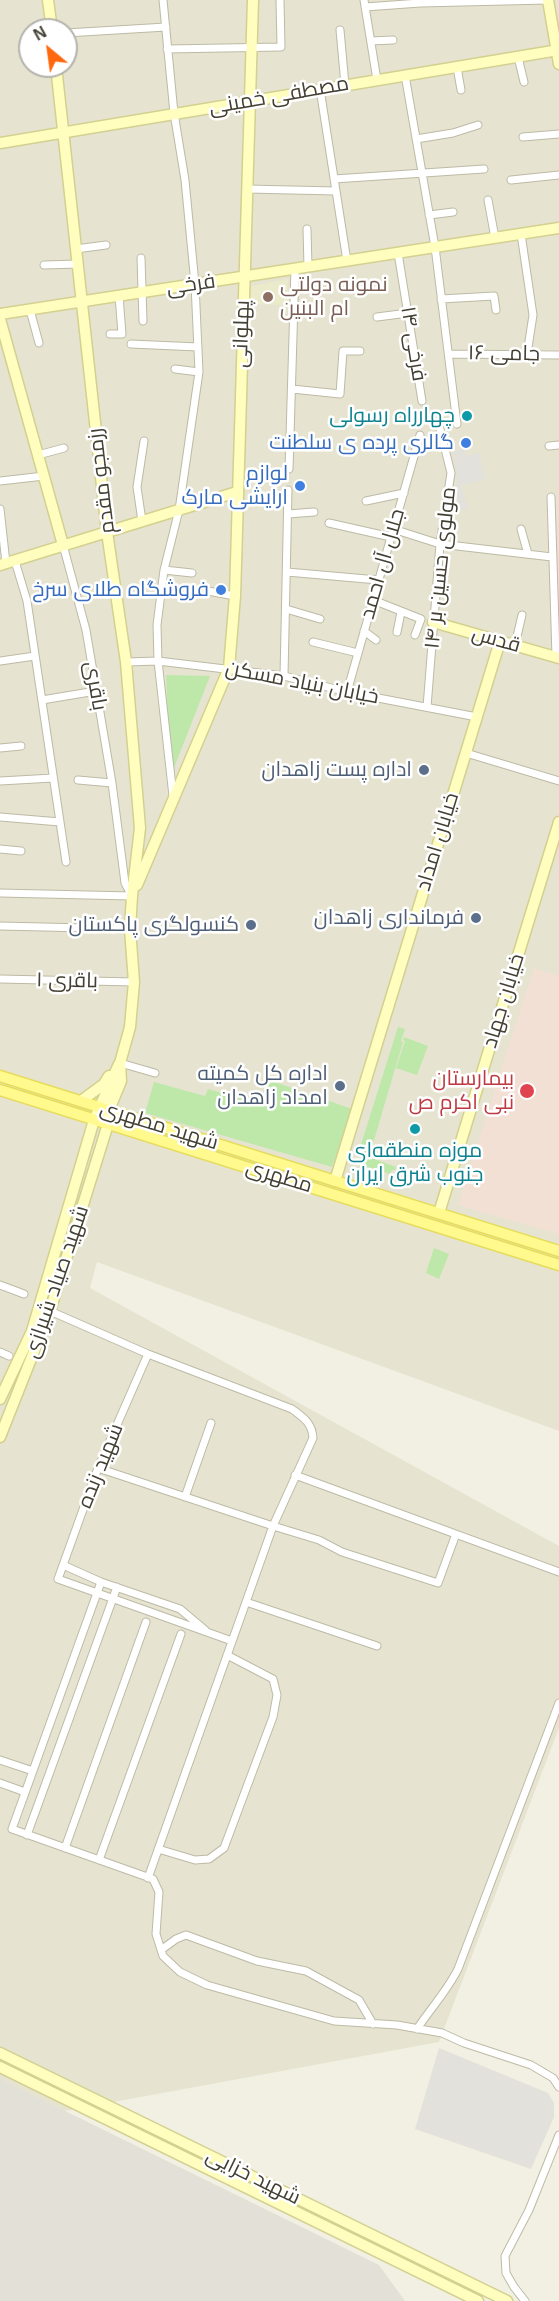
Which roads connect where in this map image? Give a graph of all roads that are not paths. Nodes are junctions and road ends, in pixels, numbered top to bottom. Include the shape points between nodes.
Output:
1 (48, 0) edge
2 (163, 0) edge
3 (253, 0) edge
4 (280, 0) edge
5 (548, 0) edge
6 (364, 3) edge
7 (50, 18) edge
8 (166, 27) junction
9 (340, 30) dead end
10 (78, 32) edge
11 (393, 40) dead end
12 (371, 41) junction
13 (251, 48) junction
14 (167, 49) junction
15 (558, 50) edge
16 (518, 57) junction
17 (559, 64) edge
18 (457, 67) junction
19 (405, 75) junction
20 (57, 78) edge
21 (377, 80) junction
22 (524, 82) dead end
23 (345, 85) junction
24 (320, 89) junction
25 (461, 90) dead end
26 (250, 102) junction
27 (174, 113) junction
28 (478, 125) dead end
29 (63, 133) junction
30 (559, 134) edge
31 (523, 137) dead end
32 (416, 139) junction
33 (0, 143) edge
34 (484, 169) dead end
35 (422, 174) junction
36 (559, 175) edge
37 (334, 179) junction
38 (512, 180) dead end
39 (247, 189) junction
40 (336, 191) junction
41 (488, 200) dead end
42 (453, 212) dead end
43 (429, 215) junction
44 (559, 228) edge
45 (307, 229) dead end
46 (521, 234) junction
47 (495, 238) junction
48 (106, 245) dead end
49 (435, 247) junction
50 (76, 249) junction
51 (398, 253) junction
52 (141, 258) dead end
53 (347, 261) junction
54 (78, 264) junction
55 (44, 265) dead end
56 (308, 267) junction
57 (295, 269) junction
58 (244, 277) junction
59 (195, 284) junction
60 (142, 292) junction
61 (119, 296) junction
62 (441, 299) junction
63 (82, 302) junction
64 (30, 310) junction
65 (496, 310) dead end
66 (408, 313) junction
67 (0, 314) edge
68 (377, 317) dead end
69 (0, 319) edge
70 (143, 321) dead end
71 (110, 334) dead end
72 (39, 343) dead end
73 (130, 344) dead end
74 (198, 347) junction
75 (360, 351) dead end
76 (450, 354) junction
77 (527, 354) junction
78 (559, 355) edge
79 (175, 369) dead end
80 (200, 372) junction
81 (292, 389) junction
82 (422, 401) dead end
83 (457, 424) dead end
84 (440, 429) dead end
85 (420, 435) dead end
86 (144, 441) dead end
87 (559, 445) edge
88 (549, 446) dead end
89 (64, 448) dead end
90 (38, 455) junction
91 (289, 469) dead end
92 (44, 476) junction
93 (0, 481) edge
94 (288, 490) dead end
95 (237, 492) junction
96 (404, 493) junction
97 (551, 497) dead end
98 (366, 501) dead end
99 (0, 509) edge
100 (179, 510) junction
101 (314, 512) dead end
102 (288, 514) junction
103 (142, 521) junction
104 (329, 524) dead end
105 (521, 529) dead end
106 (107, 532) junction
107 (392, 533) junction
108 (440, 544) junction
109 (63, 545) junction
110 (528, 554) junction
111 (552, 557) junction
112 (7, 563) edge
113 (164, 570) junction
114 (287, 572) junction
115 (192, 573) dead end
116 (378, 580) junction
117 (208, 591) dead end
118 (235, 596) junction
119 (373, 600) junction
120 (286, 609) junction
121 (401, 612) junction
122 (522, 615) dead end
123 (320, 619) dead end
124 (433, 622) junction
125 (364, 631) junction
126 (398, 632) dead end
127 (416, 635) dead end
128 (376, 640) dead end
129 (500, 641) junction
130 (313, 642) dead end
131 (515, 645) junction
132 (358, 653) junction
133 (35, 656) junction
134 (557, 657) edge
135 (0, 661) edge
136 (158, 661) junction
137 (126, 662) junction
138 (229, 668) junction
139 (284, 676) junction
140 (96, 691) junction
141 (347, 692) junction
142 (42, 700) junction
143 (427, 707) junction
144 (477, 717) junction
145 (21, 746) dead end
146 (0, 748) edge
147 (466, 753) junction
148 (53, 778) junction
149 (78, 780) dead end
150 (0, 781) edge
151 (559, 781) edge
152 (112, 783) junction
153 (174, 802) junction
154 (0, 817) edge
155 (60, 822) junction
156 (559, 825) edge
157 (0, 849) edge
158 (21, 851) dead end
159 (66, 862) dead end
160 (0, 893) edge
161 (132, 896) junction
162 (0, 926) edge
163 (130, 929) junction
164 (0, 979) edge
165 (134, 982) junction
166 (120, 1061) junction
167 (155, 1073) dead end
168 (0, 1076) edge
169 (0, 1090) edge
170 (81, 1101) junction
171 (104, 1109) junction
172 (94, 1120) junction
173 (108, 1124) junction
174 (333, 1180) junction
175 (327, 1192) junction
176 (439, 1213) junction
177 (559, 1251) edge
178 (559, 1265) edge
179 (0, 1285) edge
180 (24, 1294) dead end
181 (50, 1311) junction
182 (0, 1352) edge
183 (148, 1354) junction
184 (9, 1356) dead end
185 (0, 1399) edge
186 (211, 1423) dead end
187 (0, 1437) edge
188 (98, 1468) junction
189 (296, 1475) junction
190 (185, 1497) junction
191 (273, 1526) junction
192 (456, 1534) junction
193 (63, 1565) junction
194 (559, 1572) edge
195 (101, 1582) junction
196 (117, 1587) junction
197 (97, 1593) junction
198 (113, 1599) junction
199 (154, 1600) junction
200 (246, 1602) junction
201 (150, 1612) junction
202 (146, 1622) dead end
203 (210, 1633) junction
204 (181, 1634) dead end
205 (232, 1641) junction
206 (377, 1646) dead end
207 (227, 1654) junction
208 (559, 1703) edge
209 (0, 1760) edge
210 (34, 1769) junction
211 (50, 1772) junction
212 (0, 1783) edge
213 (25, 1792) junction
214 (27, 1835) junction
215 (64, 1848) junction
216 (158, 1849) junction
217 (99, 1860) junction
218 (148, 1878) junction
219 (161, 1950) junction
220 (373, 2024) junction
221 (417, 2029) junction
222 (0, 2053) edge
223 (0, 2067) edge
224 (559, 2087) edge
225 (559, 2135) edge
226 (478, 2301) edge
227 (507, 2301) edge
228 (525, 2301) edge

1 - 7 street
2 - 8 street
3 - 13 street, پهلوانی
4 - 13 street via 281,47
5 - 6 street
5 - 15 street
6 - 12 street
8 - 10 street
8 - 14 street
9 - 23 street
11 - 12 street
12 - 21 street
13 - 14 street
13 - 26 street, پهلوانی
14 - 27 street
15 - 16 street, مصطفی خمینی
15 - 17 street
16 - 18 street, مصطفی خمینی
16 - 22 street
18 - 19 street, مصطفی خمینی
18 - 25 street
19 - 21 street, مصطفی خمینی
19 - 32 street
20 - 29 street, رزمجو مقدم
21 - 23 street, مصطفی خمینی
23 - 24 street, مصطفی خمینی
24 - 26 street, مصطفی خمینی
24 - 37 street
26 - 27 street, مصطفی خمینی
26 - 39 street, پهلوانی
27 - 29 street, مصطفی خمینی
27 - 59 street
28 - 32 street via 453,134
29 - 33 street, مصطفی خمینی
29 - 50 street, رزمجو مقدم
30 - 31 street
32 - 35 street
34 - 35 street
35 - 37 street
35 - 43 street
36 - 38 street
37 - 40 street
39 - 40 street
39 - 58 street, پهلوانی
40 - 53 street
41 - 47 street
42 - 43 street
43 - 49 street
44 - 46 street, فرخی
45 - 56 street
46 - 47 street, فرخی
46 - 77 street via 533,315
47 - 49 street, فرخی
48 - 50 street
49 - 51 street, فرخی
49 - 62 street
50 - 54 street, رزمجو مقدم
51 - 53 street, فرخی
51 - 66 street, فرخی ۱۴
52 - 60 street
53 - 56 street, فرخی
54 - 55 street
54 - 63 street, رزمجو مقدم
56 - 57 street, فرخی
57 - 58 street, فرخی
57 - 81 street
58 - 59 street, فرخی
58 - 95 street, پهلوانی
59 - 60 street, فرخی
59 - 74 street
60 - 61 street, فرخی
60 - 70 street
61 - 63 street, فرخی
61 - 71 street via 122,334
62 - 65 street via 494,296
62 - 76 street
63 - 64 street, فرخی
63 - 106 street, رزمجو مقدم
64 - 67 street, فرخی
64 - 72 street
66 - 68 street
66 - 82 street, فرخی ۱۴
69 - 90 street, باقری
73 - 74 street
74 - 80 street
75 - 81 street via 343,351 340,394
76 - 77 street, جامی ۱۶
76 - 83 street
77 - 78 street, جامی ۱۶
79 - 80 street
80 - 100 street
81 - 91 street
84 - 108 street, مولوی حسین بر ۱۴ via 451,473
85 - 96 street, جلال آل احمد
86 - 103 street via 137,487
87 - 88 street
89 - 90 street
90 - 92 street, باقری
92 - 93 street
92 - 109 street, باقری
94 - 102 street
95 - 100 street
95 - 118 street, پهلوانی
96 - 98 street
96 - 107 street, جلال آل احمد
97 - 111 street
99 - 112 street
100 - 103 street
100 - 113 street
101 - 102 street
102 - 114 street
103 - 106 street
104 - 107 street
105 - 110 street
106 - 109 street
106 - 137 street, رزمجو مقدم
107 - 108 street
107 - 116 street, جلال آل احمد
108 - 110 street
108 - 124 street, مولوی حسین بر ۱۴
109 - 112 street
109 - 140 street, باقری via 86,630
110 - 111 street
111 - 134 street
112 - 133 street via 27,601
113 - 115 street
113 - 136 street via 157,625
114 - 116 street
114 - 120 street
116 - 119 street, جلال آل احمد
117 - 118 street
118 - 138 street, پهلوانی
119 - 121 street
119 - 125 street, جلال آل احمد
120 - 123 street
120 - 139 street
121 - 126 street
121 - 127 street via 421,619
122 - 131 street
124 - 129 street, قدس
124 - 143 street, مولوی حسین بر ۱۴
125 - 128 street
125 - 132 street, جلال آل احمد
129 - 131 street, قدس
129 - 144 street, خیابان امداد
130 - 132 street
131 - 134 street, قدس
132 - 141 street, جلال آل احمد
133 - 135 street
133 - 142 street
136 - 137 street, خیابان بنیاد مسکن
136 - 138 street, خیابان بنیاد مسکن
136 - 153 street
137 - 161 street, رزمجو مقدم via 140,828
138 - 139 street, خیابان بنیاد مسکن
138 - 153 street, پهلوانی
139 - 141 street, خیابان بنیاد مسکن
140 - 142 street
140 - 152 street, باقری
141 - 143 street, خیابان بنیاد مسکن
142 - 148 street
143 - 144 street, خیابان بنیاد مسکن
144 - 147 street, خیابان امداد
145 - 146 street
147 - 151 street
147 - 174 street, خیابان امداد
148 - 150 street
148 - 155 street
149 - 152 street
152 - 161 street, باقری via 125,883
153 - 161 street, پهلوانی
154 - 155 street
155 - 159 street
156 - 176 street, خیابان جهاد
157 - 158 street
160 - 161 street
161 - 163 street, باقری
162 - 163 street
163 - 165 street, باقری
164 - 165 street, باقری ۱
165 - 166 street, باقری via 130,1027
166 - 167 street
166 - 170 street via 104,1084
166 - 171 street, شهید صیاد شیرازی via 121,1081
168 - 170 main road, شهید مطهری
169 - 172 main road, مطهری
170 - 171 main road, شهید مطهری
171 - 172 street, شهید صیاد شیرازی
171 - 173 street, شهید صیاد شیرازی
171 - 174 main road, شهید مطهری
172 - 173 main road, مطهری
172 - 185 street, شهید صیاد شیرازی via 32,1331
173 - 175 main road, مطهری
173 - 181 street, شهید صیاد شیرازی
174 - 175 main road
174 - 176 main road, شهید مطهری
175 - 178 main road, مطهری
176 - 177 main road, شهید مطهری
179 - 180 street
181 - 183 street
181 - 187 street, شهید صیاد شیرازی
182 - 184 street
183 - 188 street, شهید زنده
183 - 189 street via 292,1409 306,1419 313,1438
186 - 190 street
188 - 190 street
188 - 193 street, شهید زنده
189 - 191 street
189 - 192 street
190 - 191 street
191 - 192 street via 320,1539 342,1552 438,1583
191 - 200 street
192 - 194 street
193 - 195 street
193 - 197 street, شهید زنده via 58,1579
195 - 196 street
195 - 197 street
196 - 198 street
196 - 199 street
197 - 198 street
197 - 210 street
198 - 201 street
198 - 211 street
199 - 201 street
199 - 203 street via 180,1609
200 - 205 street
200 - 206 street
201 - 203 street
202 - 215 street
203 - 205 street
204 - 217 street
205 - 207 street
207 - 216 street
207 - 216 street via 273,1679 277,1695 273,1717 224,1848 209,1859 195,1860
208 - 221 street via 458,1969 442,1998
209 - 210 street
210 - 211 street
210 - 213 street
211 - 214 street
212 - 213 street
213 - 214 street via 12,1829
214 - 215 street
215 - 217 street
216 - 218 street
217 - 218 street
218 - 219 street via 159,1892 156,1934
219 - 220 street via 180,1972 207,1985 334,2021
219 - 220 street via 186,1935 257,1962 306,1971 359,2000
220 - 221 street
221 - 224 street via 442,2033 531,2065 553,2078
222 - 227 street, شهید خزایی
223 - 226 street, شهید خزایی
225 - 228 street via 529,2210 505,2256 506,2273

